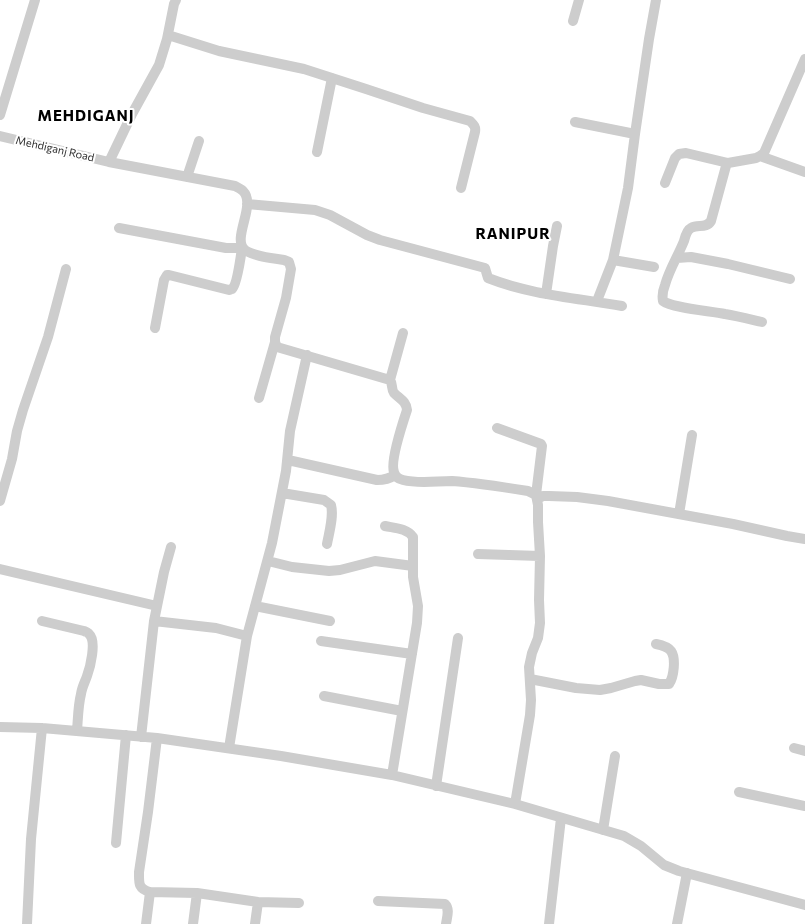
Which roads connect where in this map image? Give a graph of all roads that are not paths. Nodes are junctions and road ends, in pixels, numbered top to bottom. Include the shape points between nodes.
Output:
1 (35, 0) edge
2 (176, 0) edge
3 (579, 0) edge
4 (656, 0) edge
5 (573, 21) dead end
6 (168, 35) junction
7 (805, 59) edge
8 (332, 78) junction
9 (0, 115) edge
10 (575, 122) dead end
11 (635, 134) junction
12 (0, 136) edge
13 (199, 142) dead end
14 (317, 152) dead end
15 (760, 156) junction
16 (110, 162) junction
17 (728, 163) junction
18 (805, 172) edge
19 (187, 177) junction
20 (665, 183) dead end
21 (461, 188) dead end
22 (247, 204) junction
23 (557, 226) dead end
24 (119, 228) dead end
25 (242, 248) junction
26 (676, 258) junction
27 (613, 260) junction
28 (654, 267) dead end
29 (66, 269) dead end
30 (790, 279) dead end
31 (546, 294) junction
32 (597, 301) junction
33 (622, 306) dead end
34 (762, 322) dead end
35 (156, 328) dead end
36 (403, 333) dead end
37 (275, 342) junction
38 (307, 355) junction
39 (390, 380) junction
40 (259, 398) dead end
41 (497, 428) dead end
42 (692, 435) dead end
43 (288, 460) junction
44 (395, 475) junction
45 (282, 493) junction
46 (537, 497) junction
47 (0, 502) edge
48 (679, 514) junction
49 (385, 526) dead end
50 (805, 539) edge
51 (327, 544) dead end
52 (172, 547) dead end
53 (478, 554) dead end
54 (540, 556) junction
55 (268, 561) junction
56 (413, 566) junction
57 (0, 569) edge
58 (157, 606) junction
59 (255, 606) junction
60 (42, 621) dead end
61 (154, 621) junction
62 (330, 621) dead end
63 (247, 636) junction
64 (458, 638) dead end
65 (321, 641) dead end
66 (656, 644) dead end
67 (412, 654) junction
68 (530, 679) junction
69 (324, 696) dead end
70 (402, 710) junction
71 (0, 726) edge
72 (42, 728) junction
73 (77, 731) junction
74 (126, 735) junction
75 (141, 736) junction
76 (157, 738) junction
77 (228, 748) junction
78 (794, 748) dead end
79 (805, 751) edge
80 (615, 756) dead end
81 (392, 775) junction
82 (436, 786) junction
83 (739, 792) dead end
84 (515, 804) junction
85 (805, 806) edge
86 (562, 818) junction
87 (603, 830) junction
88 (116, 843) dead end
89 (687, 873) junction
90 (150, 892) junction
91 (197, 893) junction
92 (378, 901) dead end
93 (258, 902) junction
94 (299, 903) dead end
95 (805, 905) edge
96 (27, 924) edge
97 (146, 924) edge
98 (193, 924) edge
99 (255, 924) edge
100 (446, 924) edge
101 (548, 924) edge
102 (677, 924) edge

1 - 9 street
2 - 6 street
3 - 5 street
4 - 11 street
6 - 8 street via 218,51 304,69
6 - 16 street via 159,65 132,114
7 - 15 street via 764,153
8 - 14 street
8 - 21 street via 470,121 476,132
10 - 11 street
11 - 27 street via 628,188
12 - 16 street, Mehdiganj Road
13 - 19 street
15 - 17 street
15 - 18 street
16 - 19 street, Mehdiganj Road
17 - 20 street via 686,153 679,154
17 - 26 street via 711,221 706,226 692,227 688,230
19 - 22 street, Mehdiganj Road via 235,186 246,196
22 - 25 street via 240,240
22 - 31 street via 315,210 330,215 367,236 485,268 488,278 507,286
23 - 31 street
24 - 25 street via 226,248
25 - 35 street via 240,264 230,290 167,276 164,280
25 - 37 street via 254,254 289,262 291,269 286,298
26 - 30 street via 691,257
26 - 34 street via 665,285 662,297 664,302
27 - 28 street
27 - 32 street
29 - 47 street via 48,337 17,431
31 - 32 street
32 - 33 street
36 - 39 street
37 - 38 street via 282,349
37 - 40 street
38 - 39 street
38 - 43 street via 290,431
39 - 44 street via 393,391 404,401 407,410 393,460
41 - 46 street via 541,444
42 - 48 street
43 - 44 street via 377,480
43 - 45 street
44 - 46 street via 402,480 416,482 462,482 528,491
45 - 51 street via 324,500 331,505 332,515
45 - 55 street
46 - 48 street via 577,497
46 - 54 street
48 - 50 street
49 - 56 street via 411,533
52 - 58 street
53 - 54 street
54 - 68 street via 540,623 529,667
55 - 56 street via 292,567 329,571 375,561
55 - 59 street
56 - 67 street via 418,614
57 - 58 street
58 - 61 street
59 - 62 street
59 - 63 street
60 - 73 street via 84,631 92,638 92,657 81,692
61 - 63 street via 216,628
61 - 75 street
63 - 77 street
64 - 82 street
65 - 67 street
66 - 68 street via 668,648 673,656 673,672 669,684 641,680 611,688 593,689
67 - 70 street
68 - 84 street via 530,715
69 - 70 street
70 - 81 street
71 - 72 street
72 - 73 street
72 - 96 street
73 - 74 street
74 - 75 street
74 - 88 street
75 - 76 street
76 - 77 street
76 - 90 street via 139,881 142,888
77 - 81 street
78 - 79 street
80 - 87 street
81 - 82 street
82 - 84 street
83 - 85 street
84 - 86 street
86 - 87 street
86 - 101 street
87 - 89 street via 624,836 664,865
89 - 95 street
89 - 102 street
90 - 91 street
90 - 97 street
91 - 93 street
91 - 98 street
92 - 100 street via 445,904 448,910
93 - 94 street
93 - 99 street

